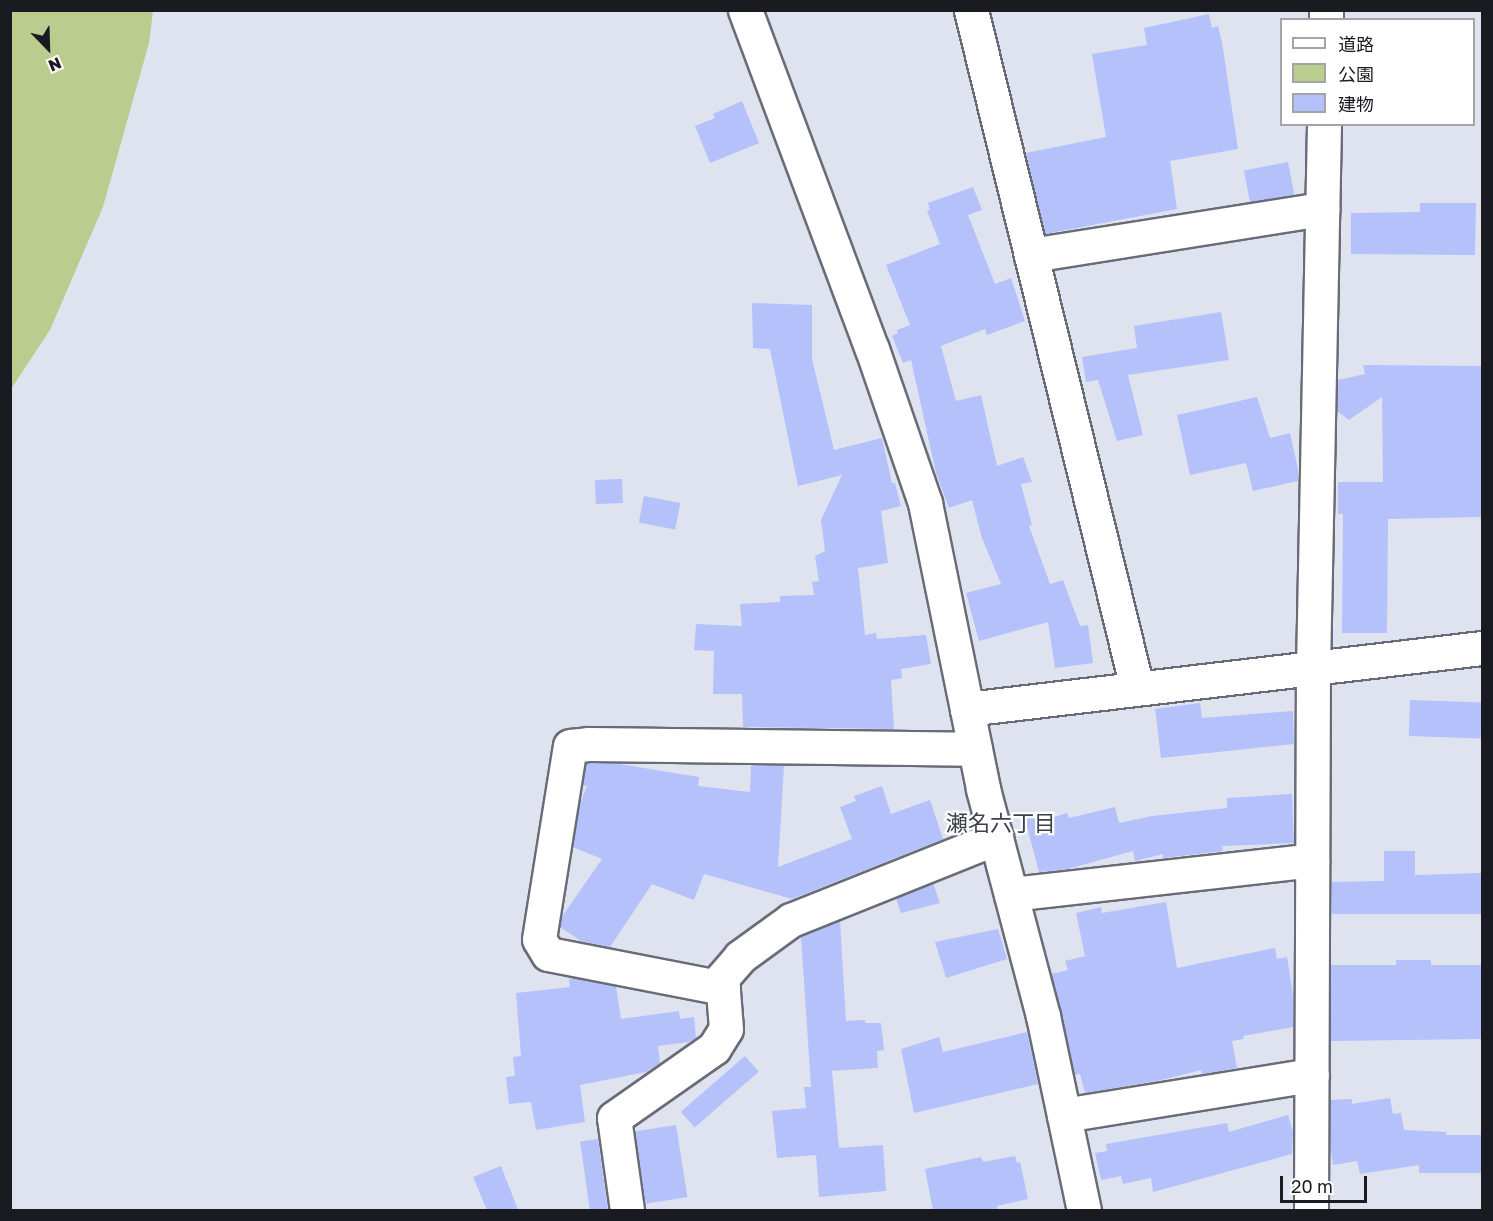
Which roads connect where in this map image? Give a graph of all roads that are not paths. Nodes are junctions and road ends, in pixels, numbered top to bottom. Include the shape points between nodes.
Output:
1 (745, 10) edge
2 (971, 10) edge
3 (1324, 126) edge
4 (1322, 209) junction
5 (1031, 255) junction
6 (1482, 648) edge
7 (1313, 668) junction
8 (1137, 688) junction
9 (967, 709) junction
10 (975, 749) junction
11 (996, 838) junction
12 (1312, 860) junction
13 (1011, 894) junction
14 (723, 988) junction
15 (1312, 1075) junction
16 (1064, 1115) junction
17 (627, 1210) edge
18 (1084, 1210) edge
19 (1311, 1210) edge

1 - 9 street via 908,446 925,502
2 - 5 street
3 - 4 street
4 - 5 street
4 - 7 street
5 - 8 street
6 - 7 street
7 - 8 street
7 - 12 street
8 - 9 street
9 - 10 street
10 - 11 street
10 - 14 street via 570,746 539,939 548,954
11 - 13 street
11 - 14 street via 791,920 740,957 722,978
12 - 13 street
12 - 15 street
13 - 16 street
14 - 17 street via 726,1029 714,1048 614,1118
15 - 16 street
15 - 19 street
16 - 18 street

